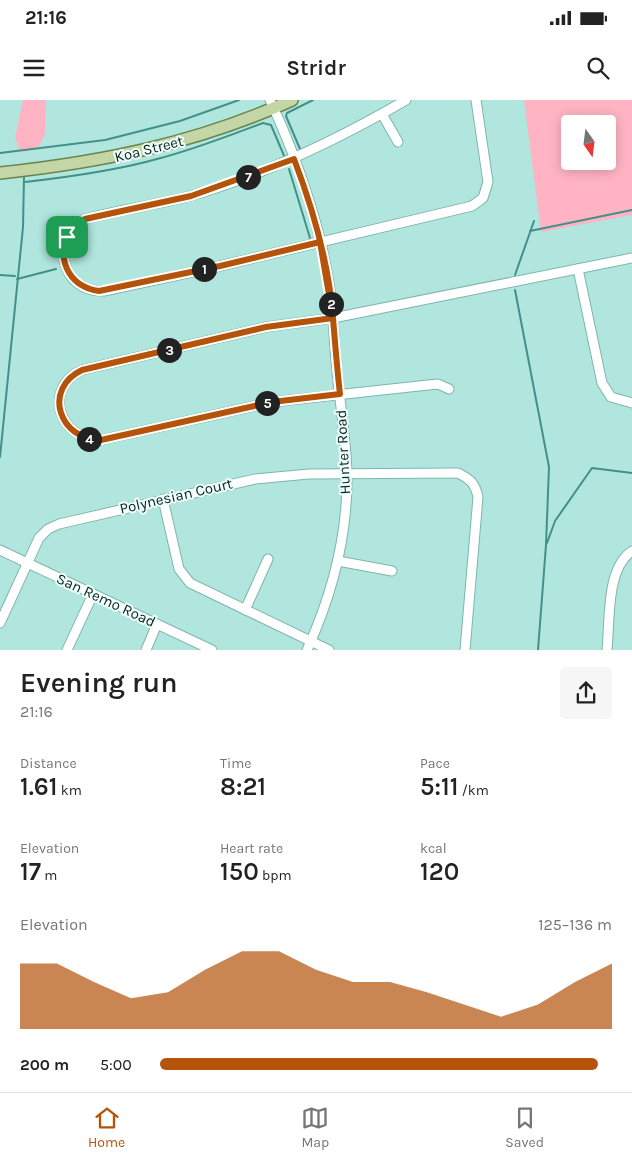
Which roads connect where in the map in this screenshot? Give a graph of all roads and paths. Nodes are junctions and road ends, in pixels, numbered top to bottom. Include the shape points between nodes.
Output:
1 (292, 100) edge
2 (406, 100) edge
3 (476, 100) edge
4 (272, 104) edge
5 (382, 114) junction
6 (398, 142) dead end
7 (294, 159) junction
8 (0, 173) edge
9 (320, 242) junction
10 (632, 258) edge
11 (578, 269) junction
12 (333, 318) junction
13 (450, 389) dead end
14 (340, 394) junction
15 (632, 403) edge
16 (347, 473) junction
17 (163, 499) junction
18 (0, 550) edge
19 (632, 551) edge
20 (268, 559) dead end
21 (338, 561) junction
22 (28, 563) junction
23 (392, 571) dead end
24 (93, 594) junction
25 (245, 610) junction
26 (0, 622) edge
27 (157, 624) junction
28 (309, 645) edge
29 (67, 650) edge
30 (146, 650) edge
31 (212, 650) edge
32 (329, 650) edge
33 (465, 650) edge
34 (607, 650) edge

1 - 4 main road, Koa Street
2 - 5 street
3 - 9 street via 488,182 480,201 467,208
4 - 7 street, Hunter Road
4 - 8 main road, Koa Street via 197,136 137,153
5 - 6 street
5 - 7 street
7 - 9 street, Hunter Road
7 - 9 street via 191,196 85,219 74,226 67,237 64,261 76,282 104,291
9 - 12 street, Hunter Road
10 - 11 street
11 - 12 street
11 - 15 street via 602,383 611,397
12 - 14 street, Hunter Road
12 - 14 street via 266,327 82,370 64,386 60,407 71,430 82,437 101,440 254,405
13 - 14 street via 433,384
14 - 16 street, Hunter Road
16 - 17 street, Polynesian Court via 255,479
16 - 21 street, Hunter Road
16 - 33 street, Polynesian Court via 458,473 476,486
17 - 22 street, Polynesian Court via 53,526 40,538
17 - 25 street via 184,577 206,592
18 - 22 street, San Remo Road
19 - 34 street via 615,572
20 - 25 street
21 - 23 street
21 - 28 street, Hunter Road via 323,613
22 - 24 street, San Remo Road
22 - 26 street, Polynesian Court
24 - 27 street, San Remo Road
24 - 29 street
25 - 28 street
27 - 30 street
27 - 31 street, San Remo Road
28 - 32 street

